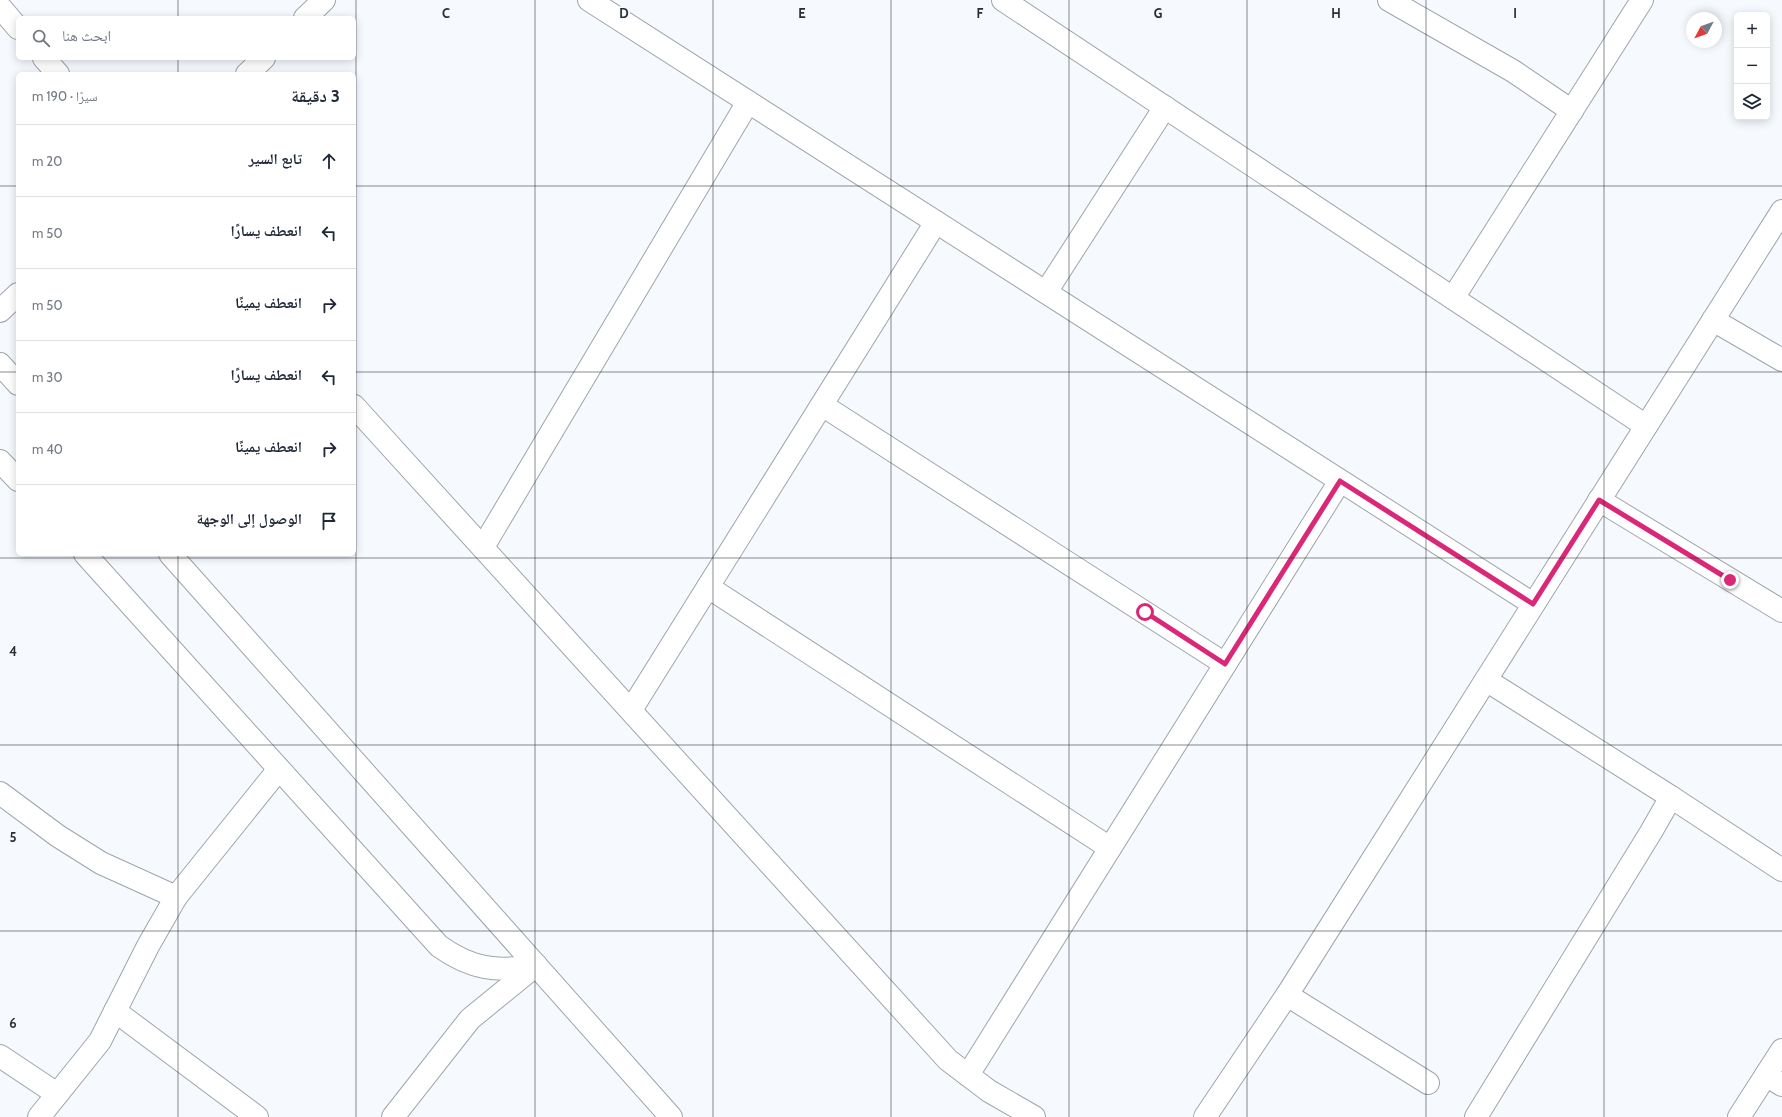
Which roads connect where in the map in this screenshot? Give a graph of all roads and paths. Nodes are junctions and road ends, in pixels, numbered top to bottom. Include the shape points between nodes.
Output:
1 (7, 0) edge
2 (324, 0) edge
3 (589, 0) edge
4 (1002, 0) edge
5 (1389, 0) edge
6 (1642, 0) edge
7 (0, 7) edge
8 (307, 16) edge
9 (16, 26) edge
10 (46, 60) edge
11 (262, 60) edge
12 (56, 72) edge
13 (249, 72) edge
14 (748, 102) junction
15 (1164, 107) junction
16 (1572, 111) junction
17 (1782, 211) edge
18 (936, 222) junction
19 (1046, 292) junction
20 (16, 296) edge
21 (1453, 298) junction
22 (0, 312) edge
23 (1713, 320) junction
24 (1782, 360) edge
25 (0, 364) edge
26 (16, 382) edge
27 (822, 405) junction
28 (356, 408) edge
29 (1646, 426) junction
30 (0, 461) edge
31 (16, 478) edge
32 (1340, 481) junction
33 (1599, 500) junction
34 (483, 547) junction
35 (87, 556) edge
36 (172, 556) edge
37 (708, 587) junction
38 (1533, 604) junction
39 (1782, 611) edge
40 (1225, 664) junction
41 (1486, 680) junction
42 (631, 710) junction
43 (279, 769) junction
44 (0, 793) edge
45 (1671, 796) junction
46 (1110, 848) junction
47 (1782, 870) edge
48 (176, 897) junction
49 (536, 965) junction
50 (1287, 995) junction
51 (115, 1011) junction
52 (1782, 1050) edge
53 (0, 1056) edge
54 (968, 1075) junction
55 (1774, 1080) edge
56 (1428, 1083) dead end
57 (57, 1094) junction
58 (39, 1117) edge
59 (256, 1117) edge
60 (393, 1117) edge
61 (671, 1117) edge
62 (1034, 1117) edge
63 (1205, 1117) edge
64 (1476, 1117) edge
65 (1739, 1117) edge

1 - 7 street
2 - 8 street
3 - 14 street
4 - 15 street
5 - 16 street via 1513,71
6 - 16 street
7 - 9 street
10 - 12 street
11 - 13 street
14 - 18 street
14 - 34 street
15 - 19 street
15 - 21 street
16 - 21 street
17 - 23 street
18 - 19 street
18 - 27 street
19 - 32 street
20 - 22 street
21 - 29 street
23 - 24 street
23 - 29 street
25 - 26 street
27 - 37 street
27 - 40 street
28 - 34 street
29 - 33 street
30 - 31 street
32 - 38 street
32 - 40 street
33 - 38 street
33 - 39 street
34 - 42 street
35 - 43 street
36 - 49 street
37 - 42 street
37 - 46 street
38 - 41 street
40 - 46 street
41 - 45 street
41 - 50 street
42 - 54 street via 948,1060
43 - 48 street
43 - 49 street via 439,946 452,956 481,967 512,969
44 - 48 street via 58,836 101,863
45 - 47 street
45 - 64 street
46 - 54 street
48 - 51 street
49 - 60 street via 470,1019
49 - 61 street
50 - 56 street
50 - 63 street
51 - 57 street via 100,1041
51 - 59 street
52 - 55 street
53 - 57 street
54 - 62 street via 989,1091
55 - 65 street
57 - 58 street

